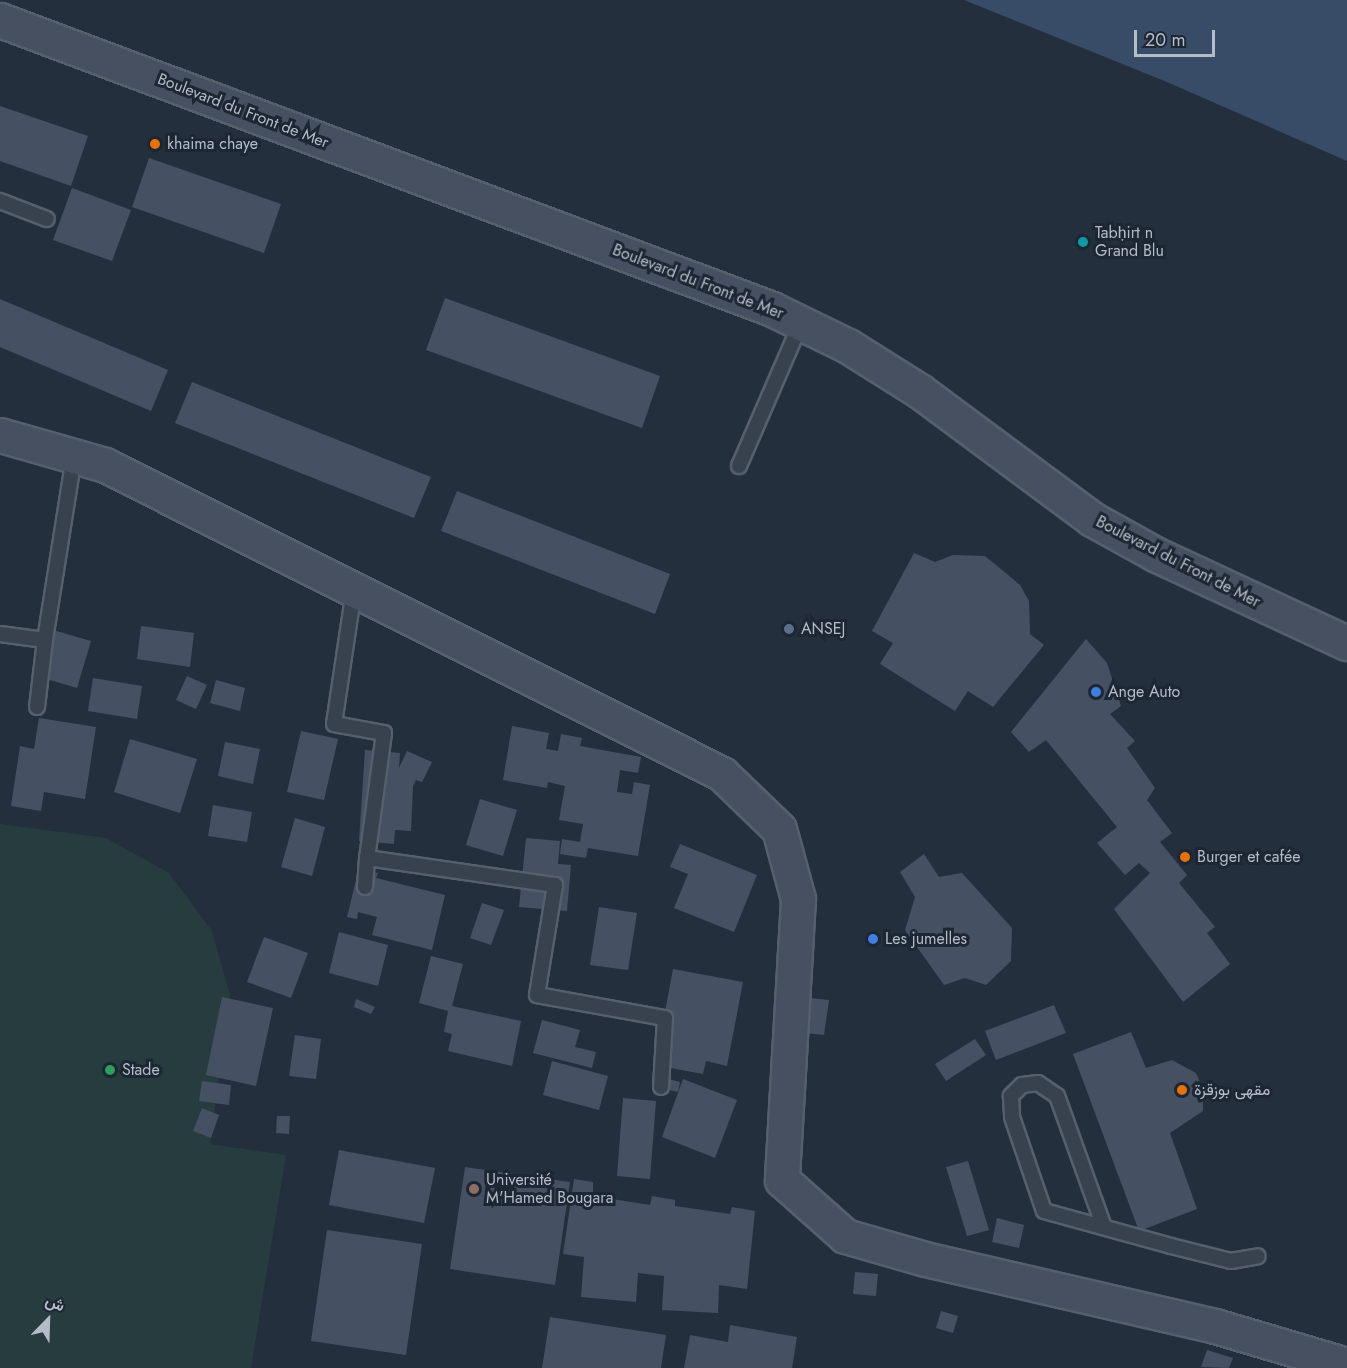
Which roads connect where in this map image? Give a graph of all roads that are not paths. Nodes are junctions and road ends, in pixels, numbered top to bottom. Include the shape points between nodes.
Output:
1 (0, 20) edge
2 (0, 201) edge
3 (47, 219) dead end
4 (801, 323) junction
5 (0, 435) edge
6 (74, 455) junction
7 (739, 466) dead end
8 (354, 590) junction
9 (0, 634) edge
10 (45, 640) junction
11 (1347, 643) edge
12 (37, 707) dead end
13 (367, 858) junction
14 (365, 887) dead end
15 (661, 1088) dead end
16 (1104, 1227) junction
17 (1258, 1256) dead end
18 (1347, 1365) edge

1 - 4 street, Boulevard du Front de Mer
2 - 3 lane
4 - 7 lane
4 - 11 street, Boulevard du Front de Mer via 848,346 921,393 1092,519 1157,555
5 - 6 street
6 - 8 street via 105,465
6 - 10 lane
8 - 13 lane via 334,724 384,733
8 - 18 street via 722,774 779,829 798,899 782,1179 845,1236 925,1259 1215,1326
9 - 10 lane
10 - 12 lane
13 - 14 lane
13 - 15 lane via 555,885 537,995 665,1018
16 - 16 lane via 1044,1211 1012,1117 1011,1096 1022,1085 1038,1083 1057,1096
16 - 17 lane via 1231,1261

